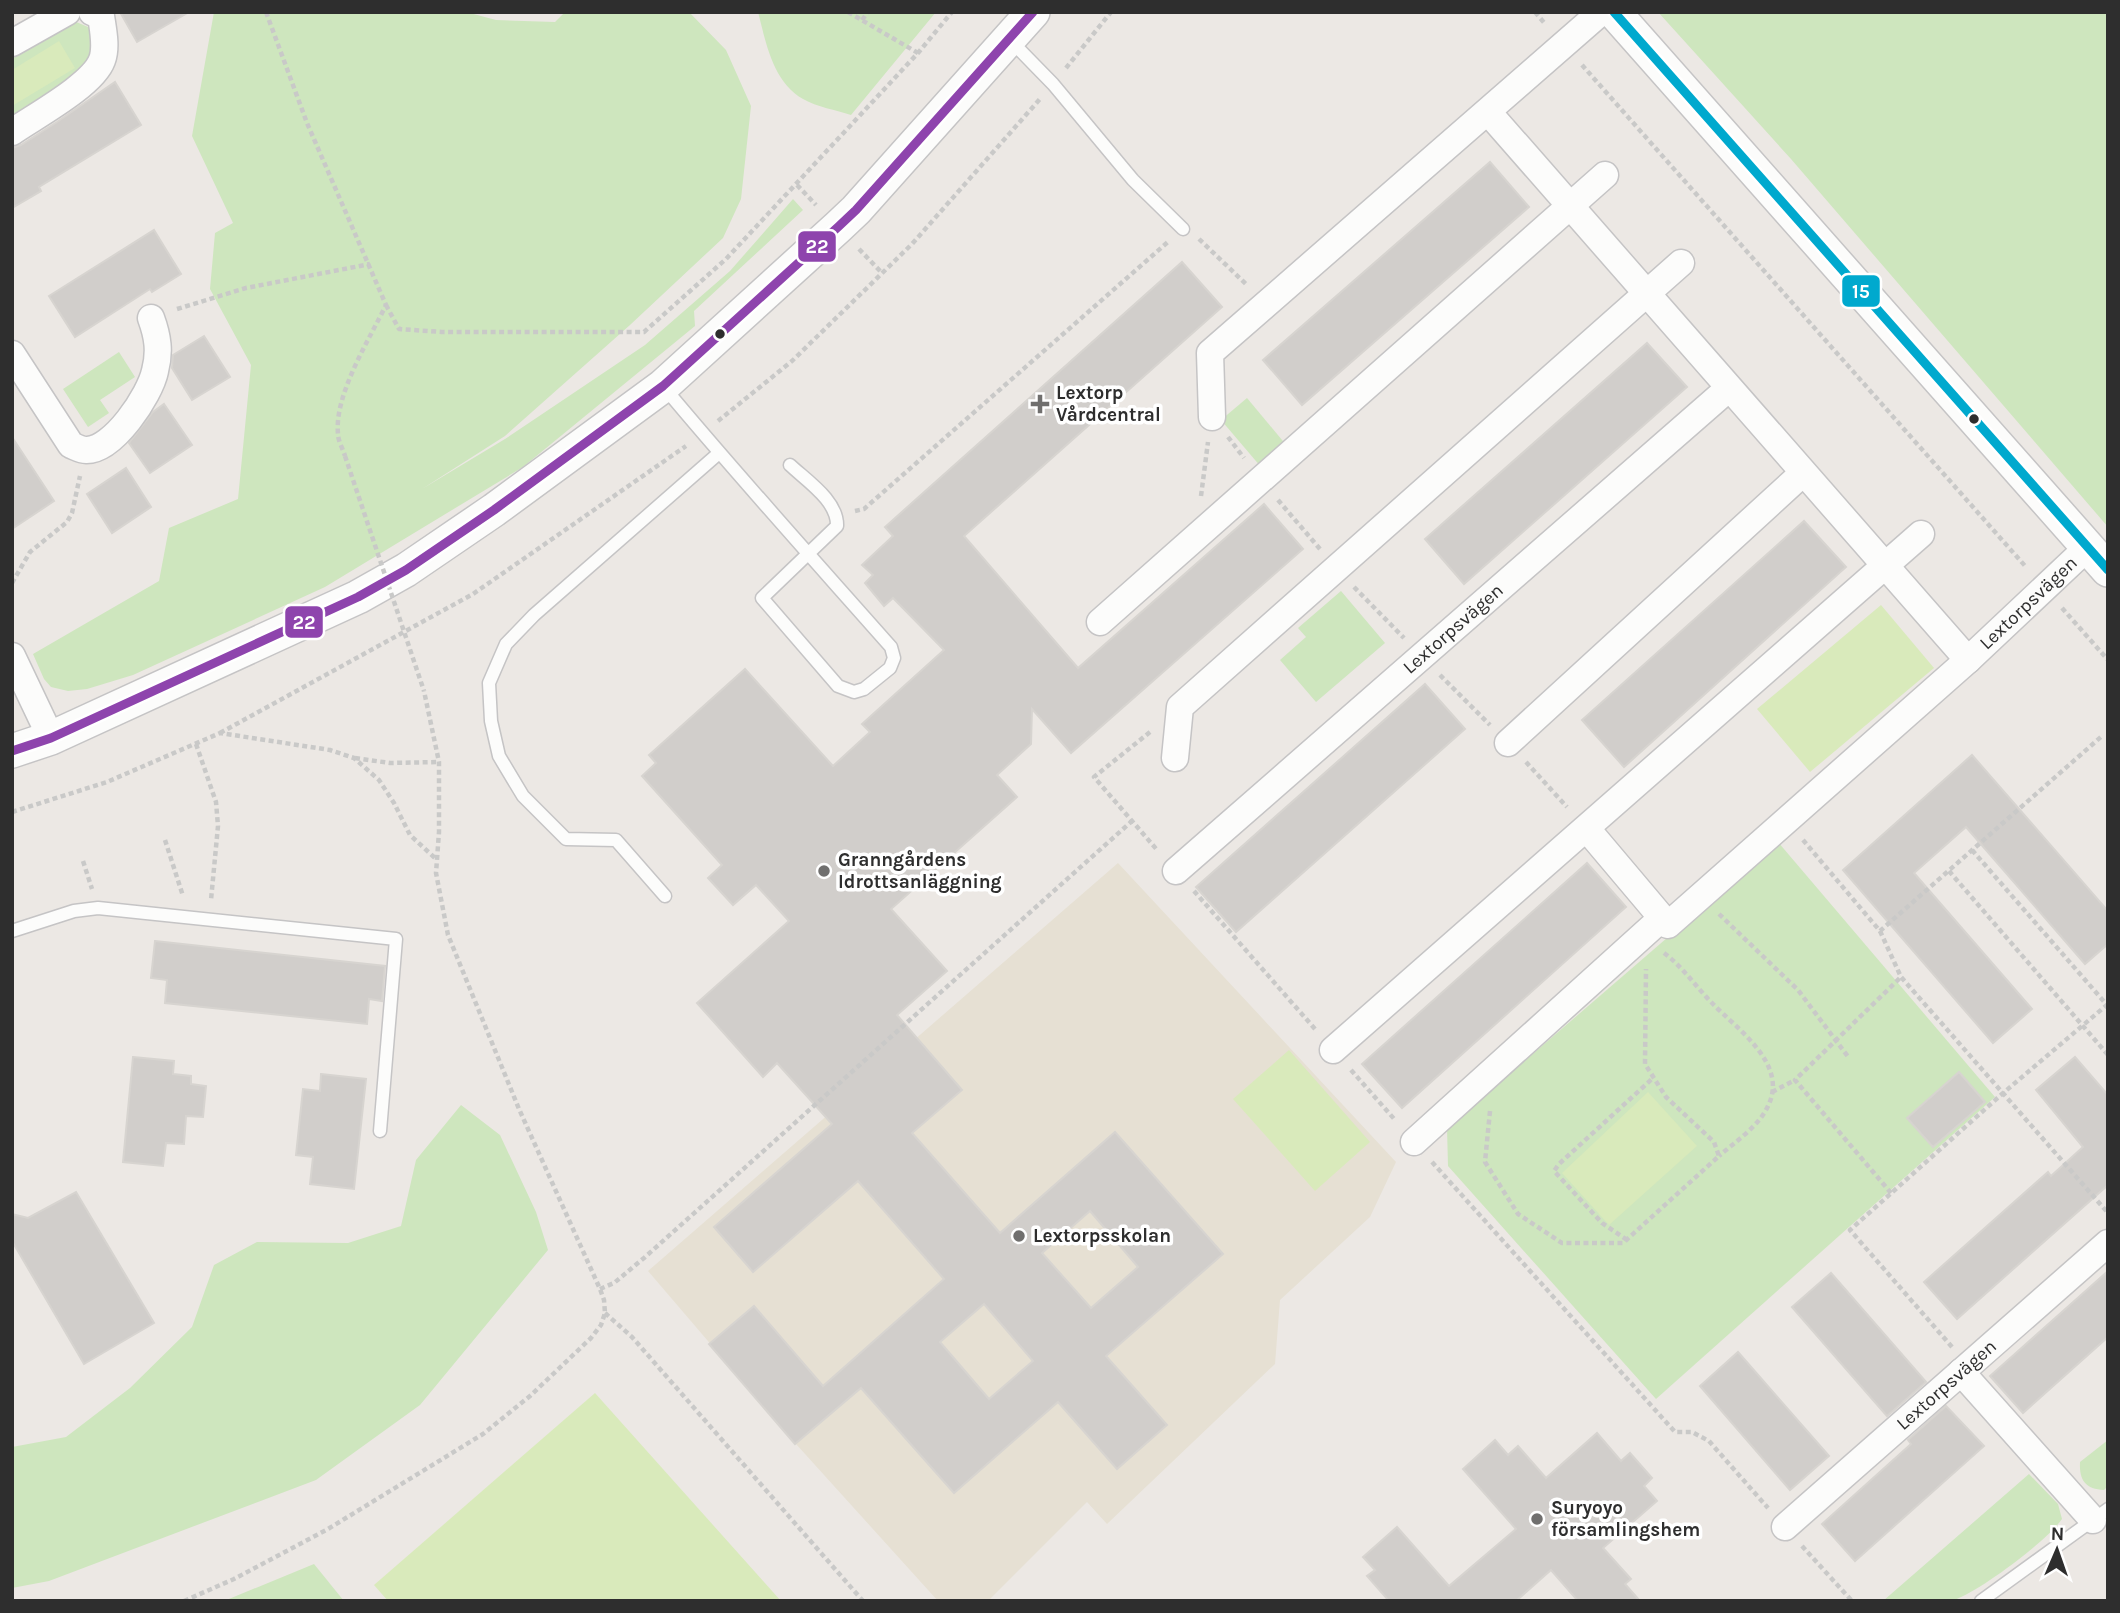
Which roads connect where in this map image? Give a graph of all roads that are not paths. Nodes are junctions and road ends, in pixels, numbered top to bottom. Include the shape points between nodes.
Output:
1 (67, 12) edge
2 (92, 12) edge
3 (1033, 12) edge
4 (1601, 12) edge
5 (1614, 12) edge
6 (1010, 40) junction
7 (12, 43) edge
8 (1488, 112) junction
9 (12, 132) edge
10 (1605, 175) dead end
11 (1571, 207) junction
12 (1183, 229) road end
13 (1681, 264) dead end
14 (1647, 296) junction
15 (151, 318) road end
16 (12, 354) edge
17 (663, 386) junction
18 (1729, 388) junction
19 (1212, 417) road end
20 (719, 453) junction
21 (790, 465) dead end
22 (1803, 473) junction
23 (1921, 534) dead end
24 (809, 554) junction
25 (2098, 558) edge
26 (1885, 566) junction
27 (1100, 622) dead end
28 (12, 656) edge
29 (1968, 660) junction
30 (51, 738) junction
31 (1508, 743) road end
32 (12, 751) edge
33 (1175, 758) dead end
34 (1587, 829) junction
35 (1176, 872) dead end
36 (665, 896) dead end
37 (1662, 918) junction
38 (12, 931) edge
39 (1333, 1050) dead end
40 (380, 1131) dead end
41 (1414, 1142) dead end
42 (2108, 1243) edge
43 (1965, 1369) junction
44 (2101, 1515) edge
45 (1785, 1527) dead end
46 (1981, 1601) edge

1 - 7 street
2 - 9 street via 101,16 105,38 103,59 91,78
3 - 6 street
4 - 8 street
5 - 25 street, Lextorpsvägen
6 - 12 lane via 1133,180
6 - 17 street via 856,210
8 - 11 street, Lextorpsvägen
8 - 19 street via 1210,353
10 - 11 street
11 - 14 street, Lextorpsvägen
11 - 27 street
13 - 14 street
14 - 18 street, Lextorpsvägen
14 - 33 street via 1180,707
15 - 16 street via 159,341 155,372 139,408 105,445 85,451 71,445
17 - 20 lane
17 - 30 street via 494,510 358,597
18 - 22 street, Lextorpsvägen
18 - 35 street, Lextorpsvägen
20 - 24 lane
20 - 36 lane via 534,615 506,644 489,683 499,756 523,796 566,838 616,840
21 - 24 lane via 838,516 837,526
22 - 26 street, Lextorpsvägen
22 - 31 street
23 - 26 street
24 - 24 lane via 762,598 838,687 854,692 864,689 890,668 894,658 891,647
25 - 29 street, Lextorpsvägen via 2045,589
26 - 29 street, Lextorpsvägen
26 - 34 street
28 - 30 street
29 - 37 street, Lextorpsvägen via 1668,925
30 - 32 street
34 - 37 street
34 - 39 street
37 - 41 street
38 - 40 lane via 99,908 396,939
42 - 43 street, Lextorpsvägen
43 - 44 street
43 - 45 street, Lextorpsvägen
44 - 46 lane

